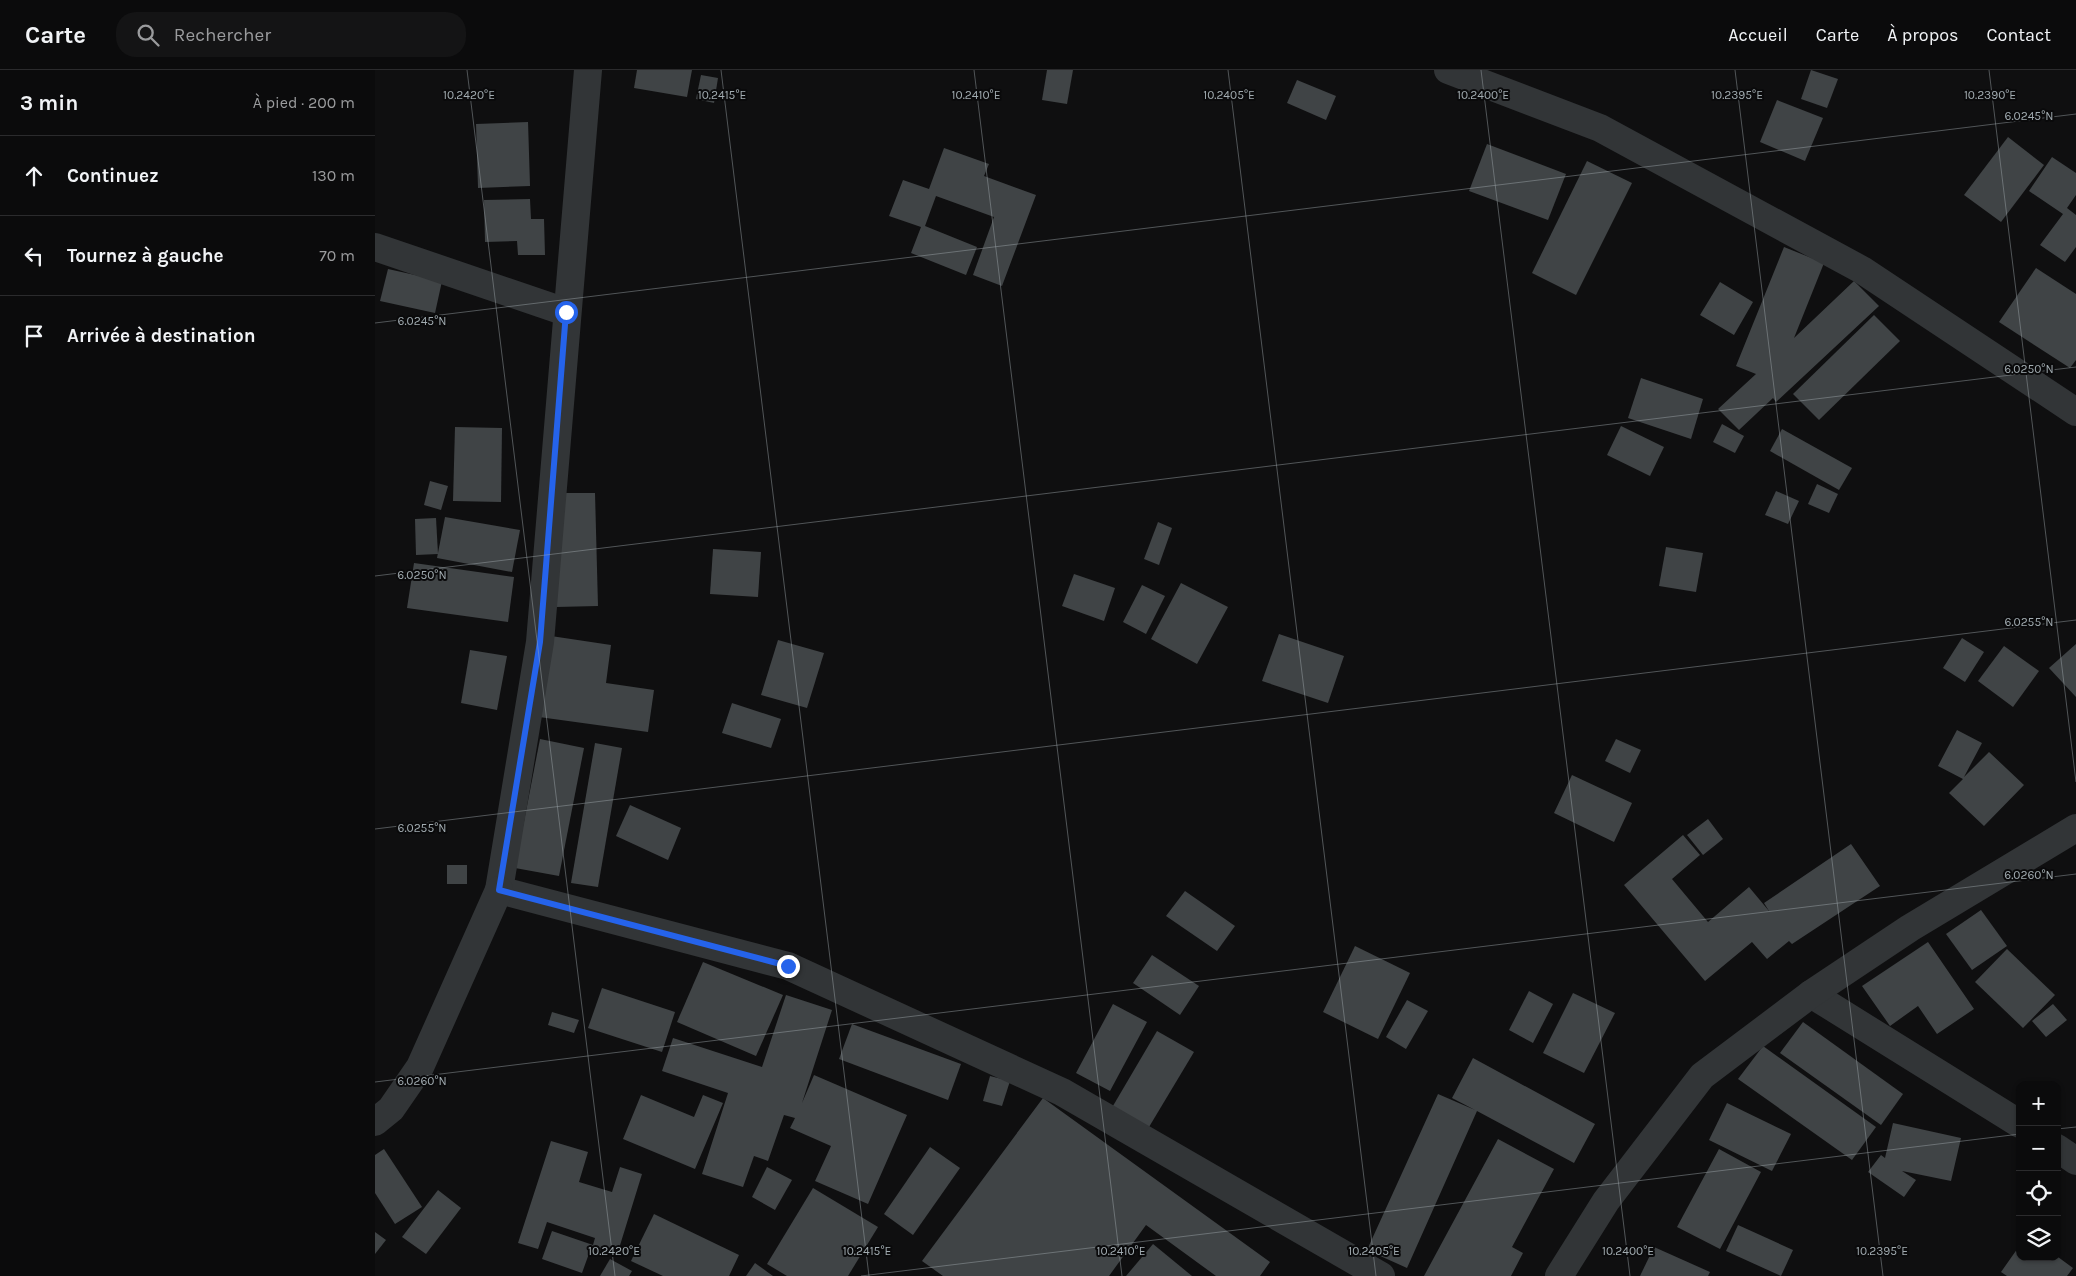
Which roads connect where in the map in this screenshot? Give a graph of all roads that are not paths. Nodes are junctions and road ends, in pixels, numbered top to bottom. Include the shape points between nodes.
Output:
1 (588, 70) edge
2 (1448, 70) edge
3 (375, 247) edge
4 (566, 312) junction
5 (2076, 412) edge
6 (2076, 828) edge
7 (499, 890) junction
8 (1811, 994) junction
9 (375, 1122) edge
10 (2016, 1122) edge
11 (2061, 1151) edge
12 (2076, 1161) edge
13 (1381, 1276) edge
14 (1559, 1276) edge

1 - 4 street
2 - 5 street via 1600,128 1863,270
3 - 4 street
4 - 7 street via 540,642
6 - 8 street via 1910,928
7 - 9 street via 420,1067 391,1109
7 - 13 street via 788,966 1062,1092
8 - 10 street
8 - 14 street via 1702,1076 1606,1201
11 - 12 street

